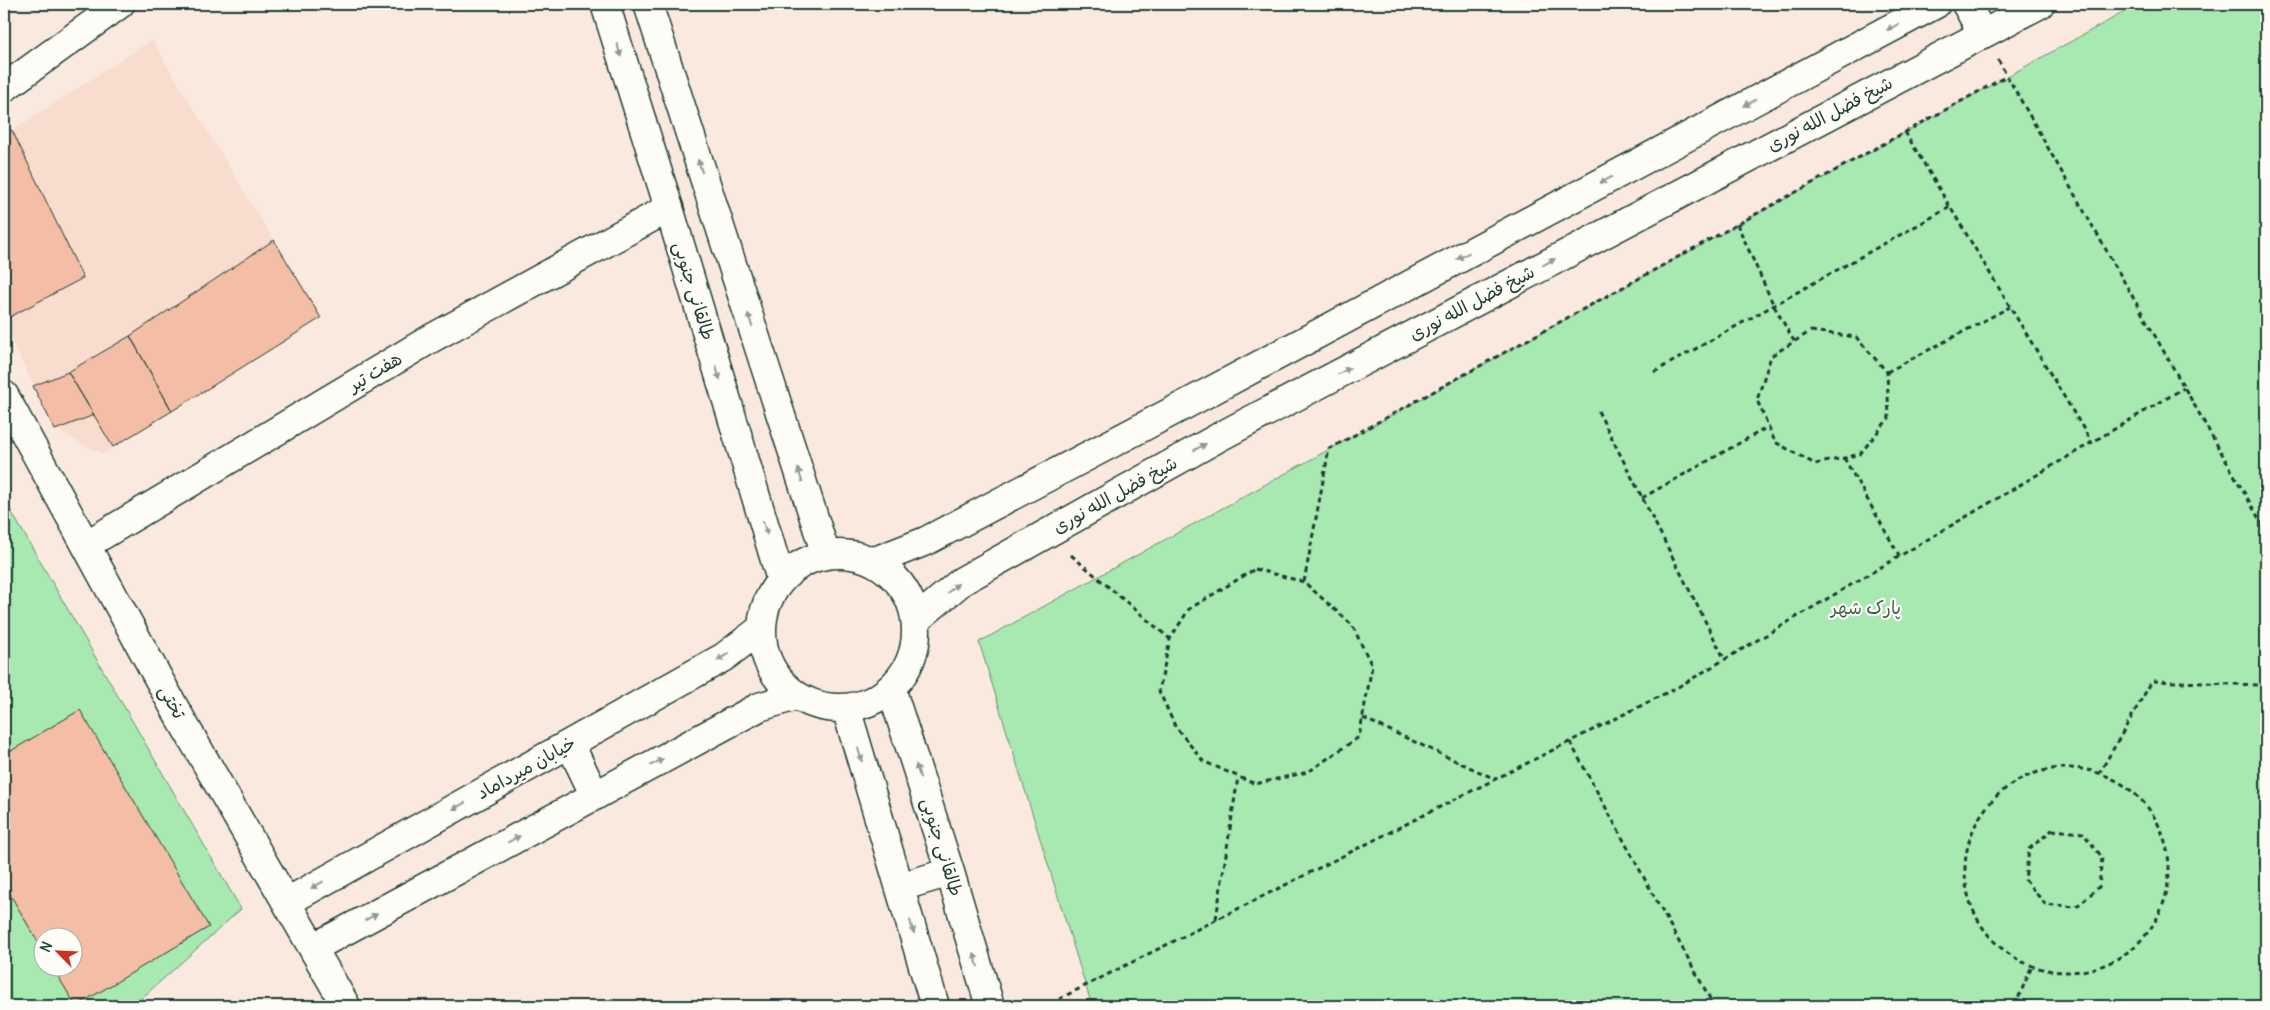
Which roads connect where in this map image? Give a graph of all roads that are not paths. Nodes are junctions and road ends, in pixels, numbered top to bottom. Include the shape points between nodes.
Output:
1 (120, 4) edge
2 (604, 4) edge
3 (648, 4) edge
4 (1936, 4) edge
5 (1966, 4) edge
6 (2040, 4) edge
7 (1983, 34) junction
8 (4, 88) edge
9 (669, 208) junction
10 (4, 395) edge
11 (86, 545) junction
12 (826, 555) junction
13 (874, 561) junction
14 (781, 580) junction
15 (916, 620) junction
16 (762, 628) junction
17 (892, 688) junction
18 (796, 696) junction
19 (846, 708) junction
20 (570, 744) junction
21 (595, 796) junction
22 (950, 872) junction
23 (900, 887) junction
24 (287, 902) junction
25 (313, 948) junction
26 (346, 1006) edge
27 (935, 1006) edge
28 (990, 1006) edge

1 - 8 street
2 -> 9 street, طالقانی جنوبی
12 -> 3 street
4 -> 13 street via 926,541
5 - 7 street
6 - 7 street, شیخ فضل الله نوری
15 -> 7 street, شیخ فضل الله نوری via 962,580 1221,436
9 - 11 street, هفت تیر via 432,338
9 -> 14 street, طالقانی جنوبی
10 - 11 street, تختی
11 - 24 street, تختی via 174,707
12 - 13 street via 851,554
12 - 14 street via 801,563
13 - 15 street via 894,576 909,596
14 - 16 street via 767,603
15 - 17 street via 916,645 907,669
16 - 18 street via 765,654 777,678
16 -> 20 street, خیابان میرداماد via 724,657
17 - 19 street via 870,702
22 -> 17 street, طالقانی جنوبی
18 - 19 street via 820,706
21 -> 18 street via 759,707
19 -> 23 street
20 - 21 street
20 -> 24 street, خیابان میرداماد
25 -> 21 street
22 - 23 street
28 -> 22 street, طالقانی جنوبی
23 -> 27 street
24 - 25 street, تختی
25 - 26 street, تختی

